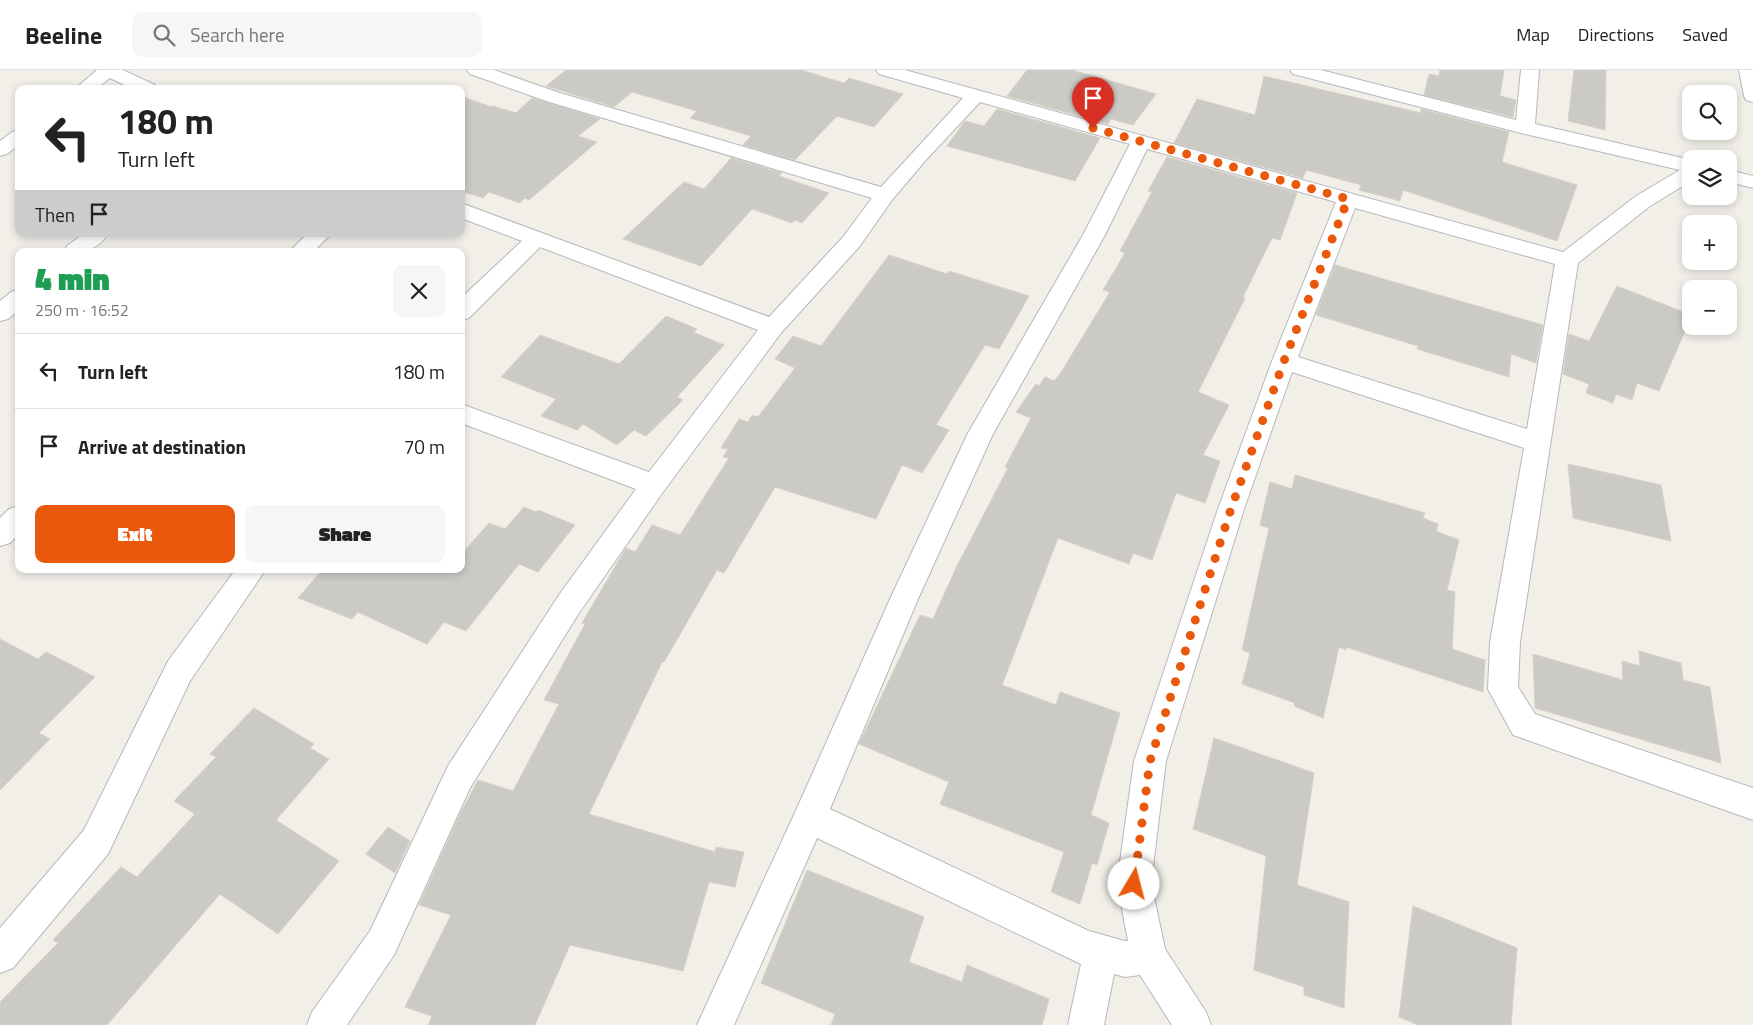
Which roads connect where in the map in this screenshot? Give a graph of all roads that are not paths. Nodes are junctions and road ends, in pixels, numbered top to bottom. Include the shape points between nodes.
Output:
1 (109, 70) edge
2 (476, 70) edge
3 (885, 70) edge
4 (1299, 70) edge
5 (1530, 70) edge
6 (1748, 70) edge
7 (1345, 76) edge
8 (89, 85) edge
9 (140, 85) edge
10 (976, 95) junction
11 (1753, 96) edge
12 (1525, 128) junction
13 (15, 139) edge
14 (1141, 142) junction
15 (0, 150) edge
16 (1682, 164) edge
17 (1682, 177) edge
18 (1737, 178) edge
19 (1753, 182) edge
20 (885, 195) junction
21 (1348, 199) junction
22 (465, 212) edge
23 (93, 237) edge
24 (317, 237) edge
25 (536, 239) junction
26 (79, 248) edge
27 (304, 248) edge
28 (1567, 260) junction
29 (15, 300) edge
30 (465, 308) edge
31 (0, 312) edge
32 (773, 327) junction
33 (1284, 361) junction
34 (465, 414) edge
35 (1536, 442) junction
36 (654, 485) junction
37 (15, 521) edge
38 (0, 535) edge
39 (249, 573) edge
40 (1753, 804) edge
41 (810, 817) junction
42 (1101, 952) junction
43 (0, 955) edge
44 (1149, 956) junction
45 (325, 1025) edge
46 (715, 1025) edge
47 (1086, 1025) edge
48 (1193, 1025) edge

1 - 8 street
1 - 9 street
2 - 20 street via 553,97
3 - 10 street
4 - 7 street
5 - 12 street
6 - 11 street
7 - 12 street
10 - 14 street
10 - 20 street
12 - 16 street
13 - 15 street
14 - 21 street
14 - 41 street via 1094,235 981,433 904,599
17 - 28 street via 1643,201
18 - 19 street
20 - 32 street via 851,242
21 - 28 street
21 - 33 street
22 - 25 street
23 - 26 street
24 - 27 street
25 - 30 street
25 - 32 street
28 - 35 street
29 - 31 street
32 - 36 street
33 - 35 street
33 - 44 street via 1231,509 1150,761 1134,884
34 - 36 street
35 - 40 street via 1505,642 1503,689 1524,725
36 - 45 street via 569,604 458,777 382,943
37 - 38 street
39 - 43 street via 179,671 96,842
41 - 42 street via 1085,948
41 - 46 street
42 - 44 street via 1126,959
42 - 47 street
44 - 48 street

